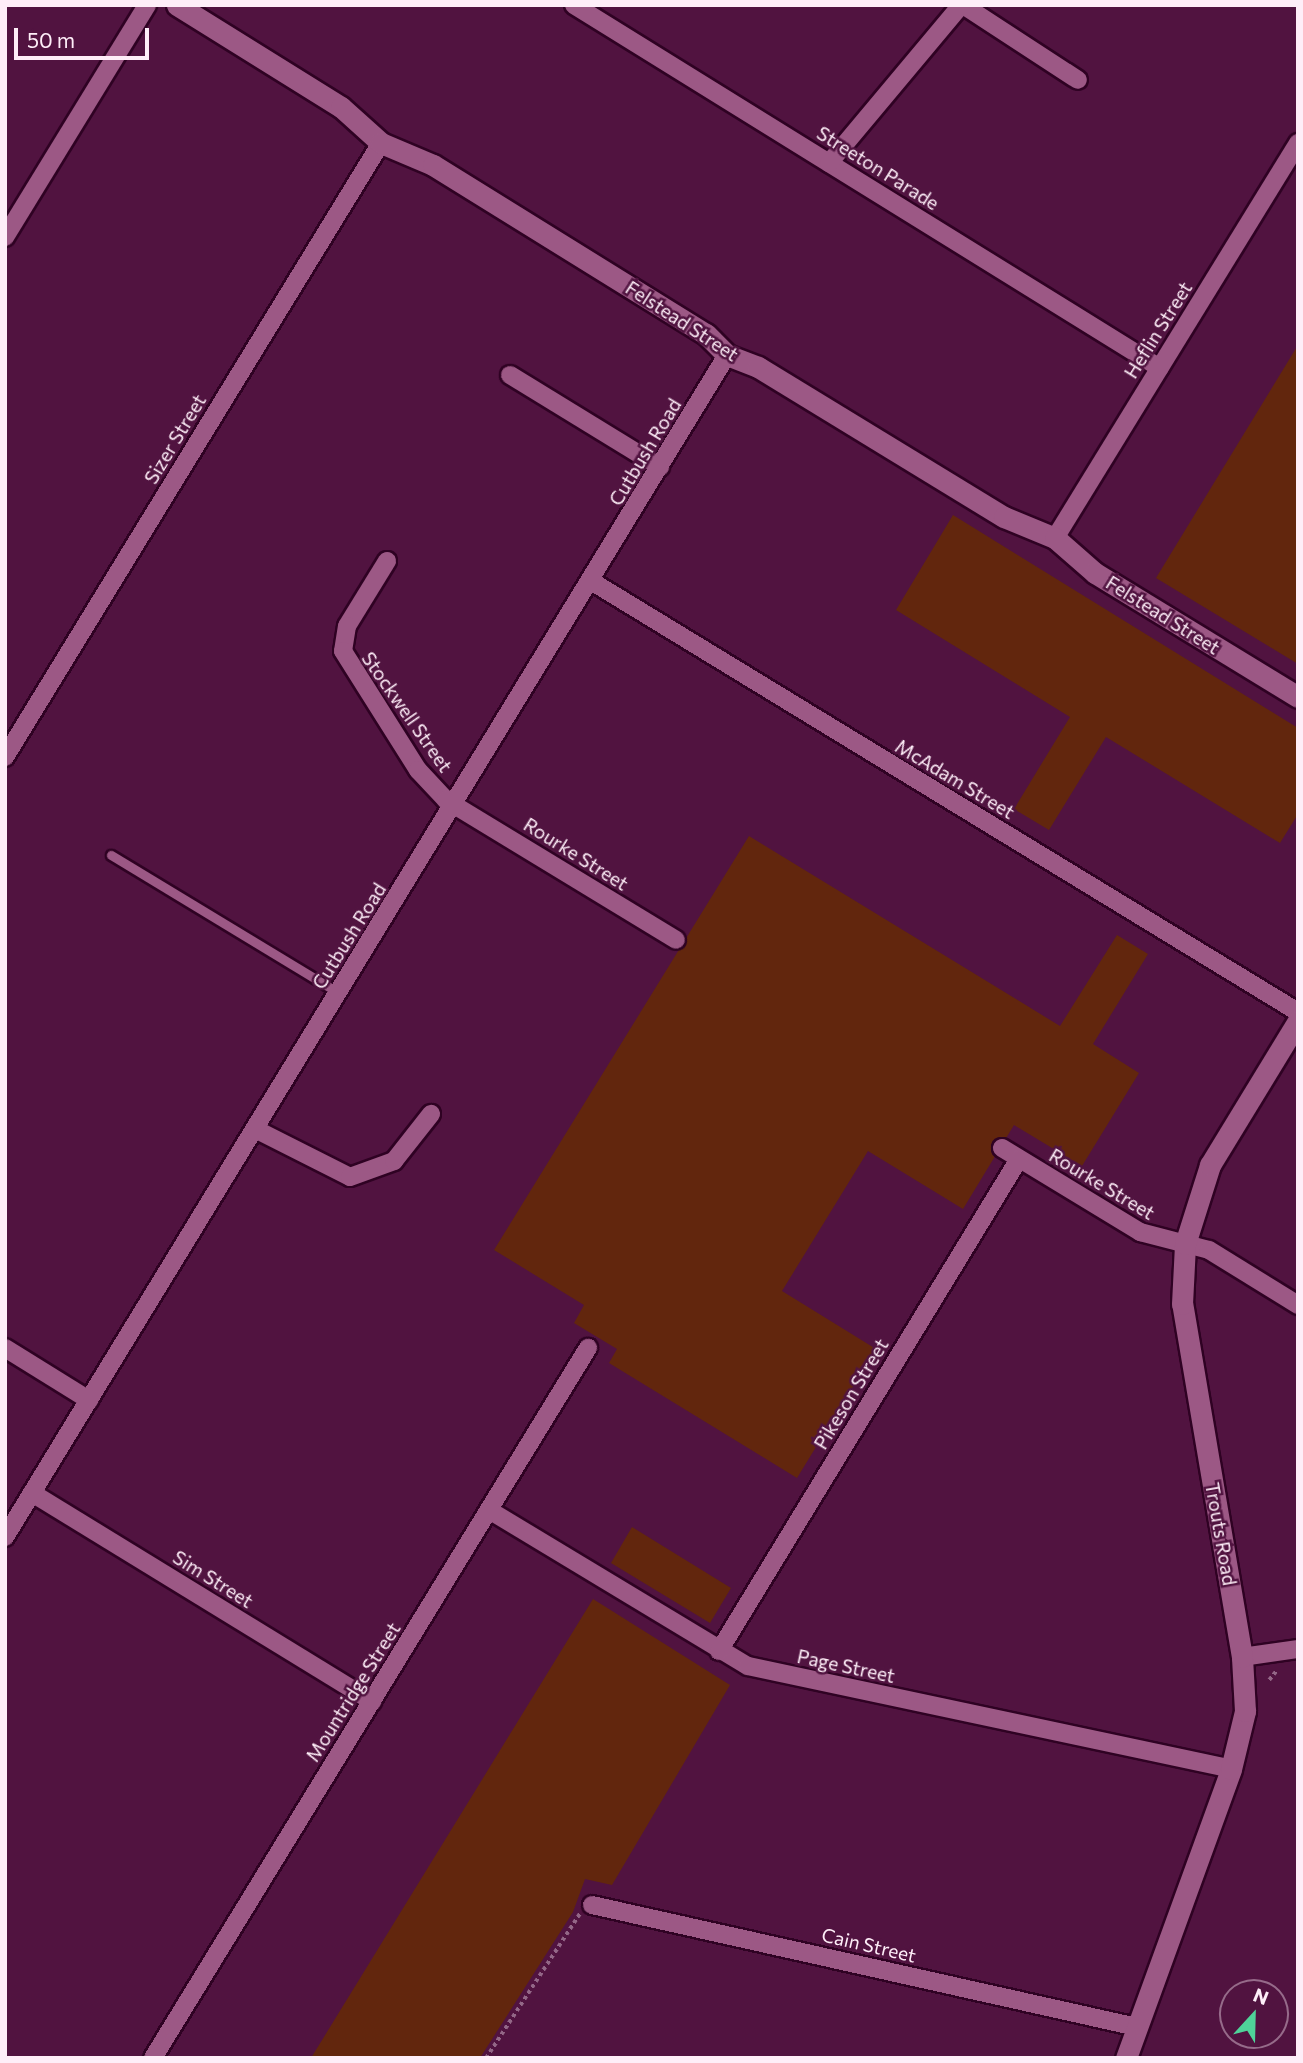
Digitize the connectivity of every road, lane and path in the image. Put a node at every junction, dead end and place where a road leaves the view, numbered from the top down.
1 (147, 5) edge
2 (177, 5) edge
3 (574, 5) edge
4 (962, 5) edge
5 (1078, 80) dead end
6 (381, 143) junction
7 (1298, 143) edge
8 (829, 163) junction
9 (5, 237) edge
10 (727, 355) junction
11 (1160, 368) junction
12 (510, 375) dead end
13 (660, 467) junction
14 (1055, 538) junction
15 (387, 561) dead end
16 (592, 581) junction
17 (1298, 697) edge
18 (5, 757) edge
19 (455, 805) junction
20 (111, 855) dead end
21 (676, 940) dead end
22 (339, 993) junction
23 (1298, 1012) edge
24 (1298, 1021) edge
25 (430, 1114) dead end
26 (255, 1129) junction
27 (1002, 1148) dead end
28 (1019, 1159) junction
29 (1185, 1244) junction
30 (1298, 1305) edge
31 (5, 1348) edge
32 (588, 1348) dead end
33 (89, 1400) junction
34 (32, 1493) junction
35 (489, 1510) junction
36 (5, 1536) edge
37 (1298, 1648) edge
38 (719, 1651) junction
39 (1242, 1657) junction
40 (372, 1701) junction
41 (1231, 1769) junction
42 (592, 1905) joint
43 (1137, 2027) junction
44 (153, 2058) edge
45 (485, 2058) edge
46 (1126, 2058) edge

1 - 9 street
2 - 6 street, Felstead Street
3 - 8 street, Streeton Parade
4 - 5 street
4 - 8 street
6 - 10 street, Felstead Street
6 - 18 street, Sizer Street
7 - 11 street, Heflin Street
8 - 11 street, Streeton Parade
10 - 13 street, Cutbush Road
10 - 14 street, Felstead Street
11 - 14 street, Heflin Street
12 - 13 street
13 - 16 street, Cutbush Road
14 - 17 street, Felstead Street
15 - 19 street, Stockwell Street
16 - 19 street, Cutbush Road
16 - 23 street, McAdam Street
19 - 21 street, Rourke Street
19 - 22 street, Cutbush Road
20 - 22 lane
22 - 26 street, Cutbush Road
24 - 29 street, Trouts Road
25 - 26 street
26 - 33 street, Cutbush Road
27 - 28 street, Rourke Street
28 - 29 street, Rourke Street
28 - 38 street, Pikeson Street
29 - 30 street, Rourke Street
29 - 39 street, Trouts Road
31 - 33 street
32 - 35 street, Mountridge Street
33 - 34 street, Cutbush Road
34 - 36 street, Cutbush Road
34 - 40 street, Sim Street
35 - 38 street, Page Street
35 - 40 street, Mountridge Street
37 - 39 street
38 - 41 street, Page Street
39 - 41 street, Trouts Road
40 - 44 street, Mountridge Street
41 - 43 street, Trouts Road
42 - 43 street, Cain Street
42 - 45 path
43 - 46 street, Trouts Road

